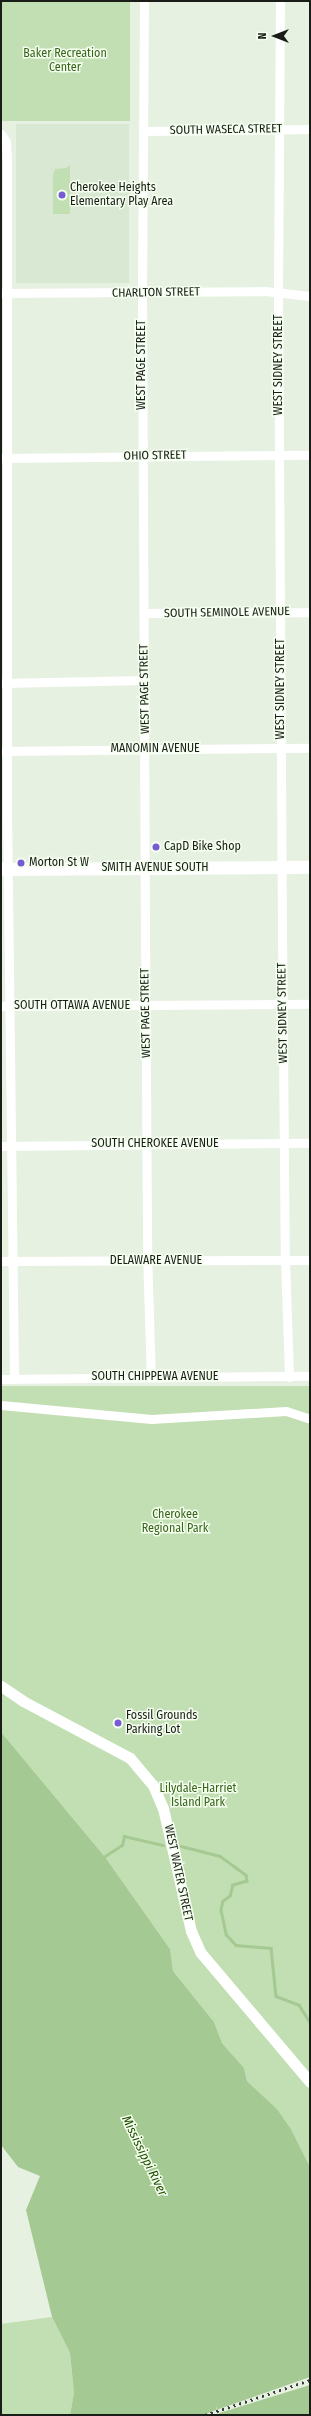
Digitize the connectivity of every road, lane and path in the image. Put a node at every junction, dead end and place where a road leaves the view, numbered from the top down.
1 (144, 1) edge
2 (280, 1) edge
3 (280, 129) junction
4 (310, 129) edge
5 (143, 131) junction
6 (1, 134) edge
7 (4, 293) edge
8 (142, 294) junction
9 (278, 294) junction
10 (310, 296) edge
11 (280, 455) junction
12 (310, 455) edge
13 (143, 456) junction
14 (4, 458) edge
15 (280, 612) junction
16 (310, 612) edge
17 (144, 613) junction
18 (145, 680) junction
19 (4, 682) edge
20 (281, 748) junction
21 (310, 748) edge
22 (146, 749) junction
23 (5, 751) edge
24 (281, 867) junction
25 (310, 867) edge
26 (145, 868) junction
27 (4, 869) edge
28 (283, 1004) junction
29 (310, 1004) edge
30 (146, 1005) junction
31 (5, 1006) edge
32 (147, 1143) junction
33 (310, 1143) edge
34 (284, 1144) junction
35 (5, 1146) edge
36 (285, 1260) junction
37 (310, 1260) edge
38 (1, 1261) edge
39 (11, 1261) junction
40 (148, 1261) junction
41 (310, 1376) edge
42 (151, 1377) junction
43 (289, 1377) junction
44 (14, 1378) junction
45 (1, 1379) edge
46 (1, 1405) edge
47 (310, 1419) edge
48 (1, 1686) edge
49 (310, 2082) edge

1 - 5 street, WEST PAGE STREET
2 - 3 street, WEST SIDNEY STREET
3 - 4 street, SOUTH WASECA STREET
3 - 5 street, SOUTH WASECA STREET
3 - 9 street, WEST SIDNEY STREET
5 - 8 street, WEST PAGE STREET
6 - 7 street
7 - 8 street, CHARLTON STREET
7 - 14 street
8 - 9 street, CHARLTON STREET
8 - 13 street, WEST PAGE STREET
9 - 10 street, CHARLTON STREET
9 - 11 street, WEST SIDNEY STREET
11 - 12 street, OHIO STREET
11 - 13 street, OHIO STREET
11 - 15 street, WEST SIDNEY STREET
13 - 14 street, OHIO STREET
13 - 17 street, WEST PAGE STREET
14 - 19 street
15 - 16 street, SOUTH SEMINOLE AVENUE
15 - 17 street, SOUTH SEMINOLE AVENUE
15 - 20 street, WEST SIDNEY STREET
17 - 18 street, WEST PAGE STREET
18 - 19 street
18 - 22 street, WEST PAGE STREET
19 - 23 street
20 - 21 street, MANOMIN AVENUE
20 - 22 street, MANOMIN AVENUE
20 - 24 street, WEST SIDNEY STREET
22 - 23 street, MANOMIN AVENUE
22 - 26 street, WEST PAGE STREET
23 - 27 street
24 - 25 main road, SMITH AVENUE SOUTH
24 - 26 main road, SMITH AVENUE SOUTH
24 - 28 street, WEST SIDNEY STREET
26 - 27 main road, SMITH AVENUE SOUTH
26 - 30 street, WEST PAGE STREET
27 - 31 street
28 - 29 street, SOUTH OTTAWA AVENUE
28 - 30 street, SOUTH OTTAWA AVENUE
28 - 34 street, WEST SIDNEY STREET
30 - 31 street, SOUTH OTTAWA AVENUE
30 - 32 street, WEST PAGE STREET
31 - 35 street
32 - 34 street, SOUTH CHEROKEE AVENUE
32 - 35 street, SOUTH CHEROKEE AVENUE
32 - 40 street, WEST PAGE STREET
33 - 34 street, SOUTH CHEROKEE AVENUE
34 - 36 street, WEST SIDNEY STREET
35 - 39 street
36 - 37 street, DELAWARE AVENUE
36 - 40 street, DELAWARE AVENUE
36 - 43 street, WEST SIDNEY STREET
38 - 39 street, DELAWARE AVENUE
39 - 40 street, DELAWARE AVENUE
39 - 44 street
40 - 42 street, WEST PAGE STREET
41 - 43 street, SOUTH CHIPPEWA AVENUE
42 - 43 street, SOUTH CHIPPEWA AVENUE
42 - 44 street, SOUTH CHIPPEWA AVENUE
44 - 45 street, SOUTH CHIPPEWA AVENUE
46 - 47 street
48 - 49 street, WEST WATER STREET

